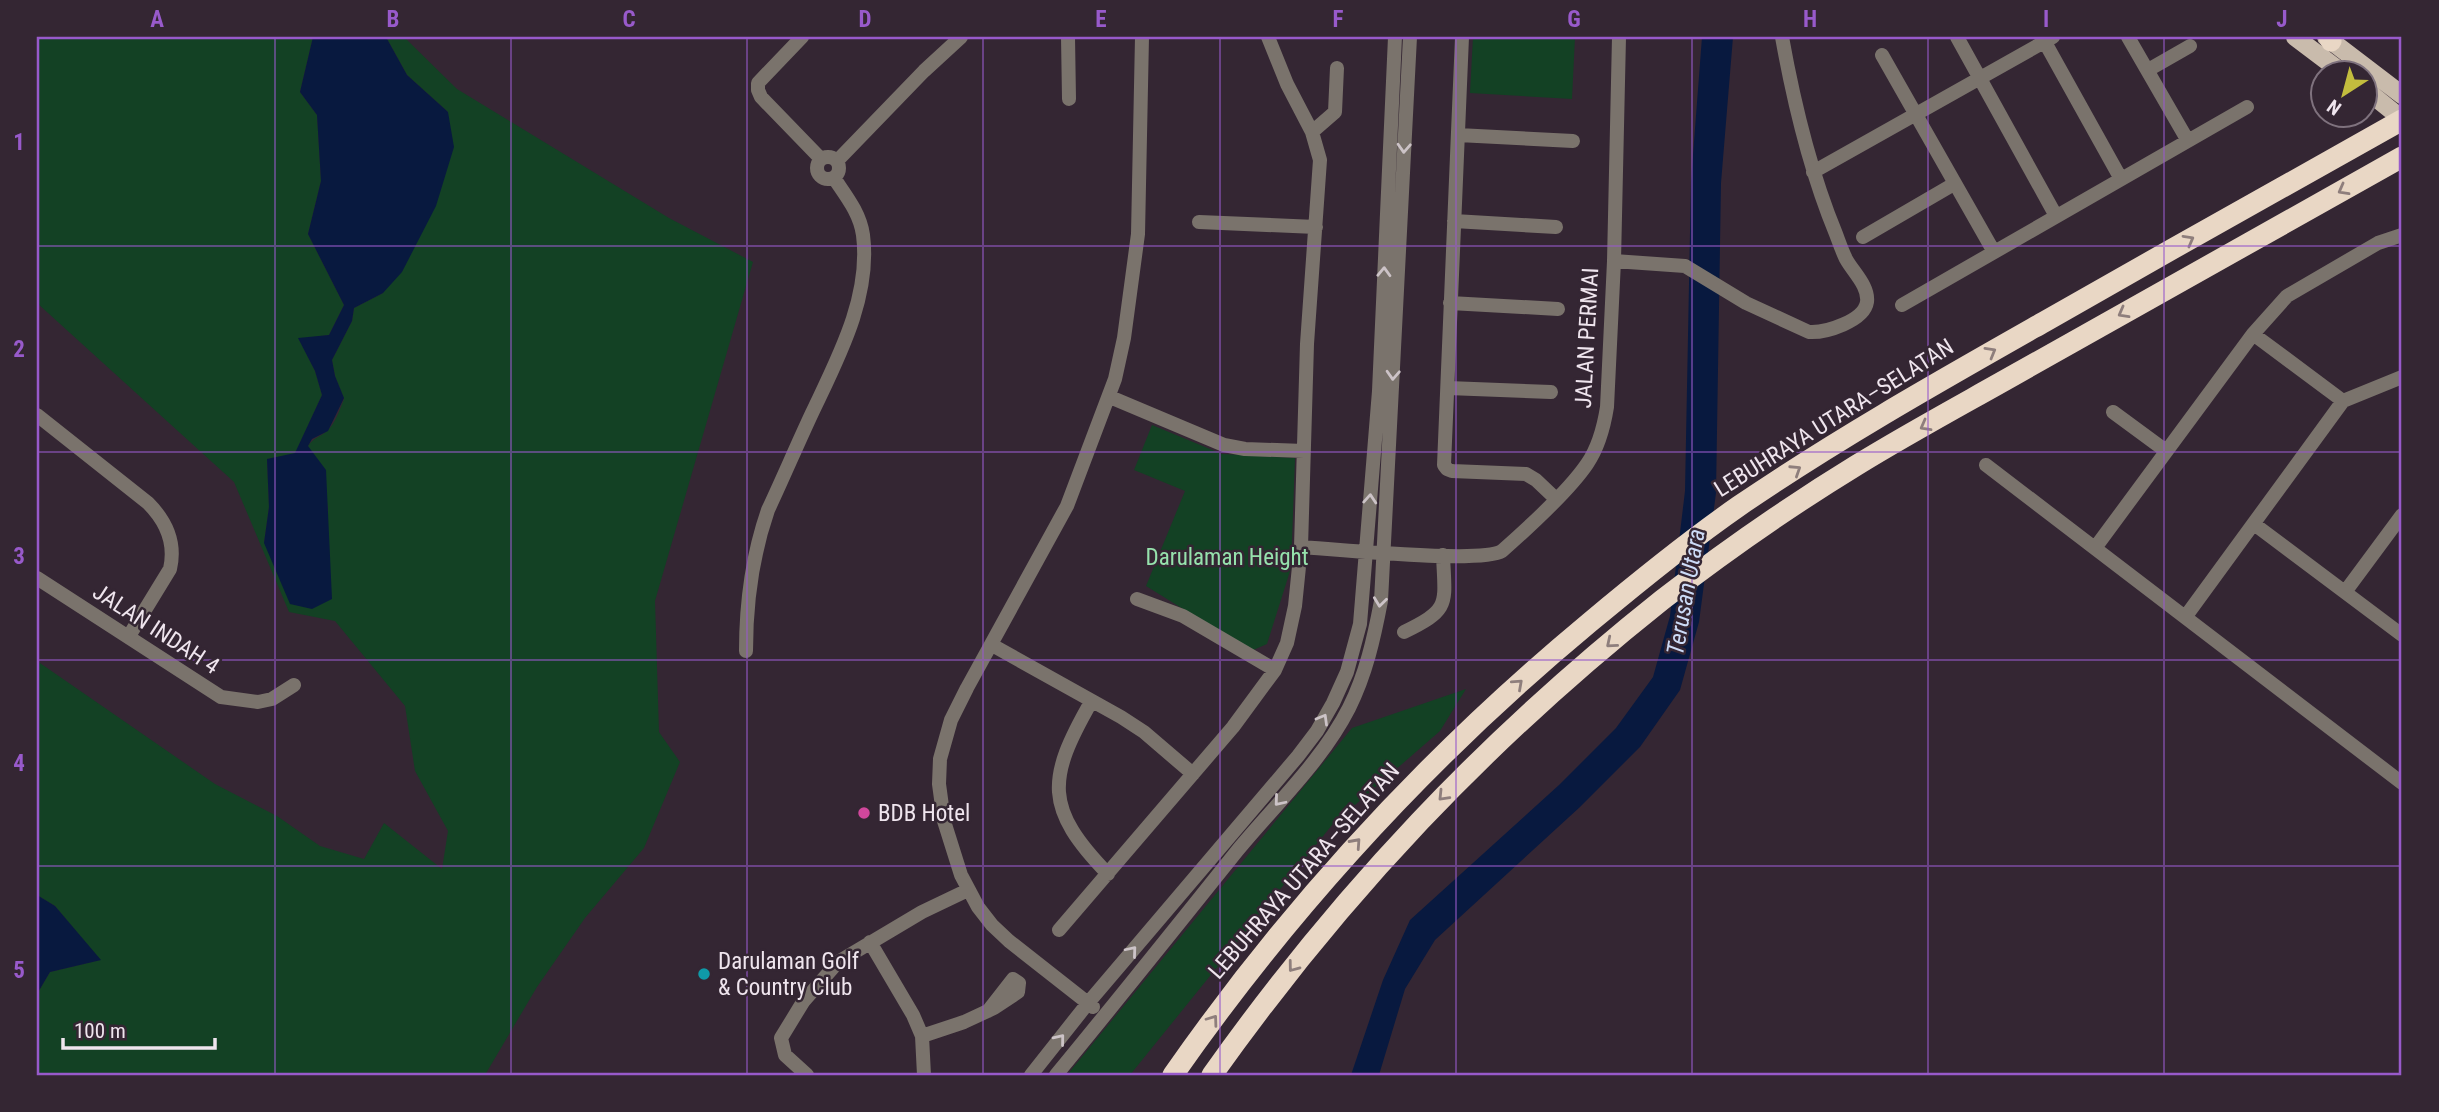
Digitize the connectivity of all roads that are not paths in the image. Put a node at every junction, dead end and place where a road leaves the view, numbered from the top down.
1 (802, 37) edge
2 (961, 37) edge
3 (1068, 37) edge
4 (1142, 37) edge
5 (1268, 37) edge
6 (1395, 37) edge
7 (1410, 37) edge
8 (1462, 37) edge
9 (1619, 37) edge
10 (1782, 37) edge
11 (1957, 37) edge
12 (2128, 37) edge
13 (2295, 37) edge
14 (2047, 38) edge
15 (2329, 38) edge
16 (2190, 46) dead end
17 (1882, 55) dead end
18 (2325, 60) edge
19 (1337, 68) dead end
20 (2148, 70) junction
21 (1981, 78) junction
22 (2402, 95) edge
23 (1069, 99) dead end
24 (2380, 102) edge
25 (2247, 107) dead end
26 (1914, 115) junction
27 (2402, 120) edge
28 (1312, 132) junction
29 (1458, 135) junction
30 (1573, 141) dead end
31 (2188, 141) junction
32 (2402, 157) edge
33 (821, 159) junction
34 (837, 161) junction
35 (1813, 172) junction
36 (834, 178) junction
37 (2121, 179) junction
38 (1954, 184) junction
39 (2056, 216) junction
40 (1454, 221) junction
41 (1199, 222) dead end
42 (1315, 227) junction
43 (1556, 227) dead end
44 (2402, 235) edge
45 (1863, 237) dead end
46 (1994, 252) junction
47 (1614, 261) junction
48 (1450, 303) junction
49 (1902, 305) dead end
50 (1558, 309) dead end
51 (2253, 334) junction
52 (2402, 377) edge
53 (1448, 387) junction
54 (1551, 392) dead end
55 (1110, 397) junction
56 (2343, 401) junction
57 (2113, 412) dead end
58 (37, 415) edge
59 (2166, 451) junction
60 (1304, 452) junction
61 (1986, 465) dead end
62 (1556, 499) junction
63 (2402, 515) edge
64 (2254, 524) junction
65 (1301, 547) junction
66 (2095, 548) junction
67 (1366, 551) junction
68 (1384, 553) junction
69 (1443, 555) junction
70 (37, 578) edge
71 (2345, 592) junction
72 (1138, 599) dead end
73 (2186, 617) junction
74 (1404, 632) dead end
75 (2402, 635) edge
76 (130, 636) junction
77 (992, 645) junction
78 (746, 651) dead end
79 (1275, 670) junction
80 (294, 685) dead end
81 (1091, 702) junction
82 (1193, 774) junction
83 (2402, 783) edge
84 (1108, 874) junction
85 (968, 890) junction
86 (1059, 930) dead end
87 (870, 943) junction
88 (1088, 1003) junction
89 (988, 1011) dead end
90 (1104, 1016) junction
91 (922, 1036) junction
92 (807, 1075) edge
93 (924, 1075) edge
94 (1031, 1075) edge
95 (1056, 1075) edge
96 (1172, 1075) edge
97 (1212, 1075) edge

1 - 33 street
2 - 34 street
3 - 23 street
4 - 55 street
5 - 28 street
67 -> 6 street
7 -> 68 street
8 - 29 street
9 - 47 street, JALAN PERMAI
10 - 35 street
11 - 21 street
12 - 20 street
13 - 18 main road
14 - 21 street
14 - 37 street
15 - 22 main road
16 - 20 street
17 - 26 street
19 - 28 street
20 - 31 street
21 - 26 street
21 - 39 street
24 - 27 main road
25 - 31 street
26 - 35 street
26 - 38 street
96 -> 27 highway, LEBUHRAYA UTARA–SELATAN
28 - 42 street
29 - 30 street
29 - 40 street
31 - 37 street
32 -> 97 highway
33 - 34 street
33 - 36 street
34 - 36 street
35 - 47 street
36 - 78 street
37 - 39 street
38 - 45 street
38 - 46 street
39 - 46 street
40 - 43 street
40 - 48 street
41 - 42 street
42 - 60 street
44 - 51 street
46 - 49 street
47 - 62 street, JALAN PERMAI
48 - 50 street
48 - 53 street
51 - 56 street
51 - 59 street
52 - 56 street
53 - 54 street
53 - 62 street
55 - 60 street
55 - 77 street
56 - 64 street
57 - 59 street
58 - 76 street
59 - 66 street
60 - 65 street
61 - 66 street
62 - 69 street, JALAN PERMAI
63 - 71 street
64 - 71 street
64 - 73 street
65 - 67 street, JALAN PERMAI
65 - 79 street
66 - 73 street
67 - 68 street, JALAN PERMAI
88 -> 67 street
68 - 69 street, JALAN PERMAI
68 -> 90 street
69 - 74 street
70 - 76 street, JALAN INDAH 4
71 - 75 street
72 - 79 street
73 - 83 street
76 - 80 street, JALAN INDAH 4
77 - 81 street
77 - 85 street
79 - 82 street
81 - 82 street
81 - 84 street
82 - 84 street
84 - 86 street
85 - 87 street
85 - 88 street
87 - 91 street
87 - 92 street
88 - 90 street
94 -> 88 street
89 - 91 street
90 - 95 street
91 - 93 street

